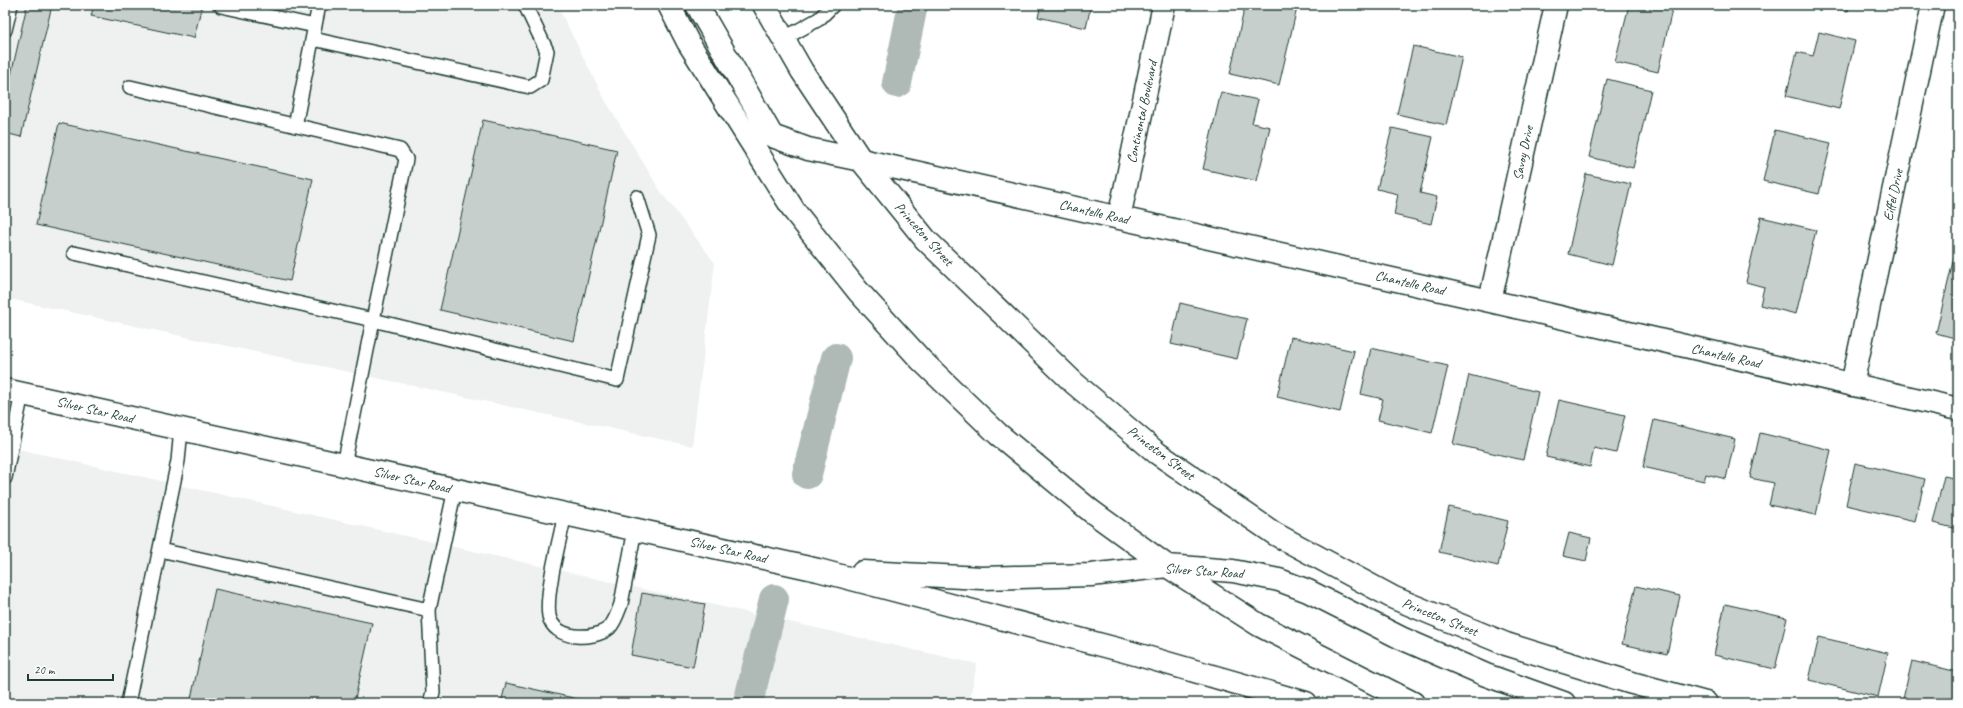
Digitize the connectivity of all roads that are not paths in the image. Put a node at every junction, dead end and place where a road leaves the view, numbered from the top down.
1 (10, 5) edge
2 (320, 5) edge
3 (525, 5) edge
4 (669, 5) edge
5 (697, 5) edge
6 (764, 5) edge
7 (833, 5) edge
8 (1164, 5) edge
9 (1556, 5) edge
10 (1933, 5) edge
11 (221, 6) edge
12 (315, 26) junction
13 (5, 30) edge
14 (313, 39) junction
15 (783, 39) junction
16 (130, 87) dead end
17 (295, 126) junction
18 (862, 160) junction
19 (637, 197) dead end
20 (1119, 218) junction
21 (74, 253) dead end
22 (1490, 301) junction
23 (373, 320) junction
24 (1852, 385) junction
25 (13, 392) edge
26 (1958, 409) edge
27 (181, 429) junction
28 (344, 465) junction
29 (5, 478) edge
30 (455, 489) junction
31 (565, 514) junction
32 (635, 529) junction
33 (160, 550) junction
34 (1167, 566) junction
35 (818, 570) junction
36 (429, 610) junction
37 (128, 703) edge
38 (430, 703) edge
39 (1306, 703) edge
40 (1413, 703) edge
41 (1564, 703) edge
42 (1706, 703) edge

1 - 13 lane
2 - 12 lane
3 - 14 lane
4 - 34 main road
5 - 18 main road, Chantelle Road
6 - 15 main road, Princeton Street
7 - 15 lane
8 - 20 main road, Continental Boulevard
9 - 22 main road, Savoy Drive
10 - 24 main road, Eiffel Drive
11 - 12 lane
12 - 14 lane
14 - 17 lane
15 - 18 main road, Princeton Street
16 - 17 lane
17 - 23 lane
18 - 20 main road, Chantelle Road
18 - 42 main road, Princeton Street
19 - 23 lane
20 - 22 main road, Chantelle Road
21 - 23 lane
22 - 24 main road, Chantelle Road
23 - 28 lane
24 - 26 main road, Chantelle Road
25 - 27 main road, Silver Star Road
25 - 29 lane
27 - 28 main road, Silver Star Road
27 - 33 lane
28 - 30 main road, Silver Star Road
30 - 31 main road, Silver Star Road
30 - 36 lane
31 - 32 main road, Silver Star Road
31 - 32 lane
32 - 35 main road, Silver Star Road
33 - 36 lane
33 - 37 lane
34 - 35 main road, Silver Star Road
34 - 40 main road
34 - 41 main road, Silver Star Road
35 - 39 main road, Silver Star Road
36 - 38 lane

